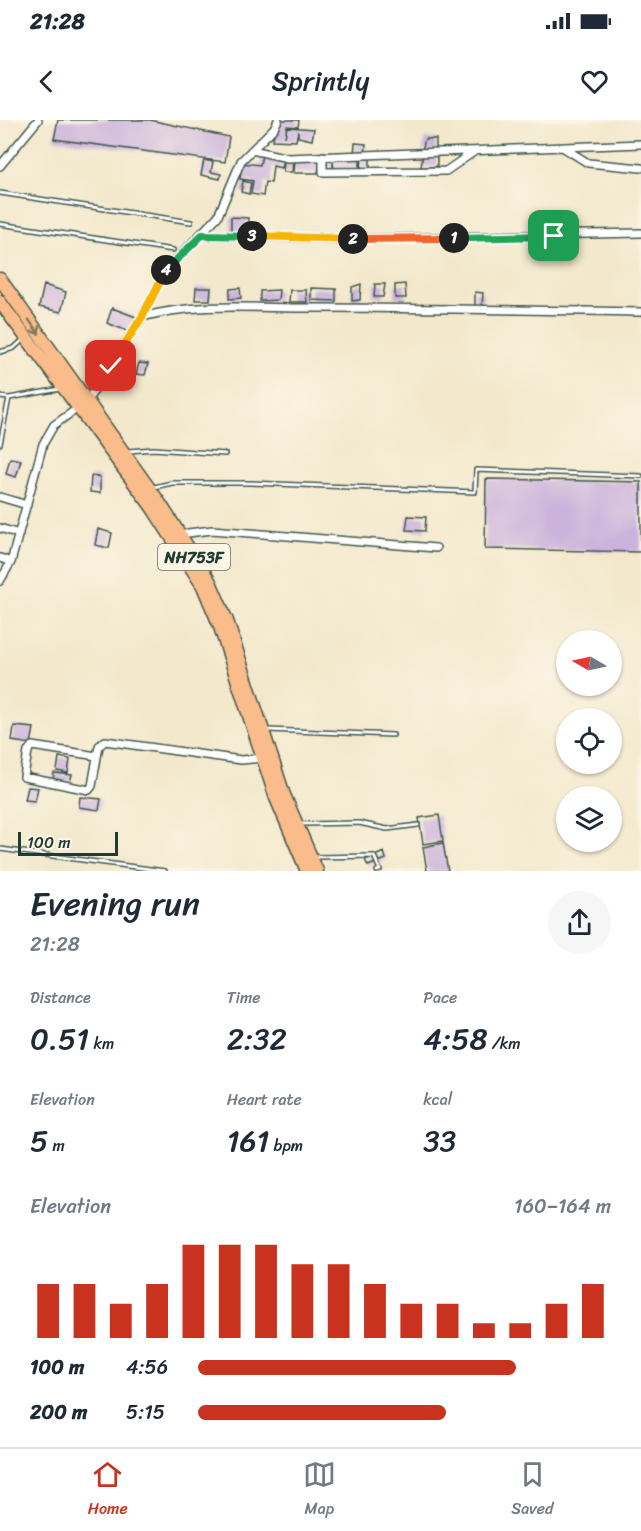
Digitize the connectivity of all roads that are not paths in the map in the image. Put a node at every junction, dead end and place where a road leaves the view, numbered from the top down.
1 (38, 120) edge
2 (278, 120) edge
3 (641, 144) edge
4 (563, 147) junction
5 (252, 150) junction
6 (475, 151) junction
7 (323, 156) junction
8 (0, 166) edge
9 (641, 168) edge
10 (0, 193) edge
11 (191, 222) dead end
12 (0, 224) edge
13 (641, 233) edge
14 (202, 235) junction
15 (173, 250) dead end
16 (0, 279) edge
17 (0, 302) edge
18 (641, 312) edge
19 (142, 317) junction
20 (26, 337) junction
21 (0, 352) edge
22 (64, 389) junction
23 (0, 397) edge
24 (9, 398) junction
25 (82, 404) junction
26 (0, 444) edge
27 (123, 452) junction
28 (225, 454) dead end
29 (641, 476) edge
30 (149, 488) junction
31 (0, 497) edge
32 (27, 505) junction
33 (0, 528) edge
34 (19, 534) junction
35 (180, 534) junction
36 (436, 548) dead end
37 (0, 558) edge
38 (12, 562) junction
39 (0, 581) edge
40 (263, 730) junction
41 (393, 735) dead end
42 (97, 756) junction
43 (263, 758) junction
44 (297, 824) junction
45 (418, 825) dead end
46 (0, 849) edge
47 (310, 857) junction
48 (165, 871) edge
49 (307, 871) edge
50 (317, 871) edge
51 (377, 871) edge

1 - 8 street
2 - 5 street
3 - 4 street
4 - 6 street
4 - 9 street
5 - 7 street
5 - 14 street
6 - 7 street
6 - 7 street
10 - 11 lane
12 - 15 lane
13 - 14 street
14 - 19 street
16 -> 25 highway, NH753F
17 - 20 highway, NH753F
18 - 19 street
19 - 25 street
20 - 21 lane
20 - 22 highway, NH753F
22 - 24 lane
22 - 25 highway, NH753F
23 - 24 lane
24 - 26 lane
25 - 27 highway, NH753F
25 - 32 street
25 - 43 highway, NH753F
27 - 28 lane
27 - 30 highway, NH753F
29 - 30 lane
30 - 35 highway, NH753F
31 - 32 street
32 - 34 street
33 - 34 street
34 - 38 street
35 - 36 street
35 - 40 highway, NH753F
37 - 38 street
38 - 39 street
40 - 41 lane
40 - 44 highway, NH753F
42 - 42 street
42 - 43 street
43 - 49 highway, NH753F
44 - 45 lane
44 - 47 highway, NH753F
46 - 48 lane
47 - 50 highway, NH753F
47 - 51 lane

